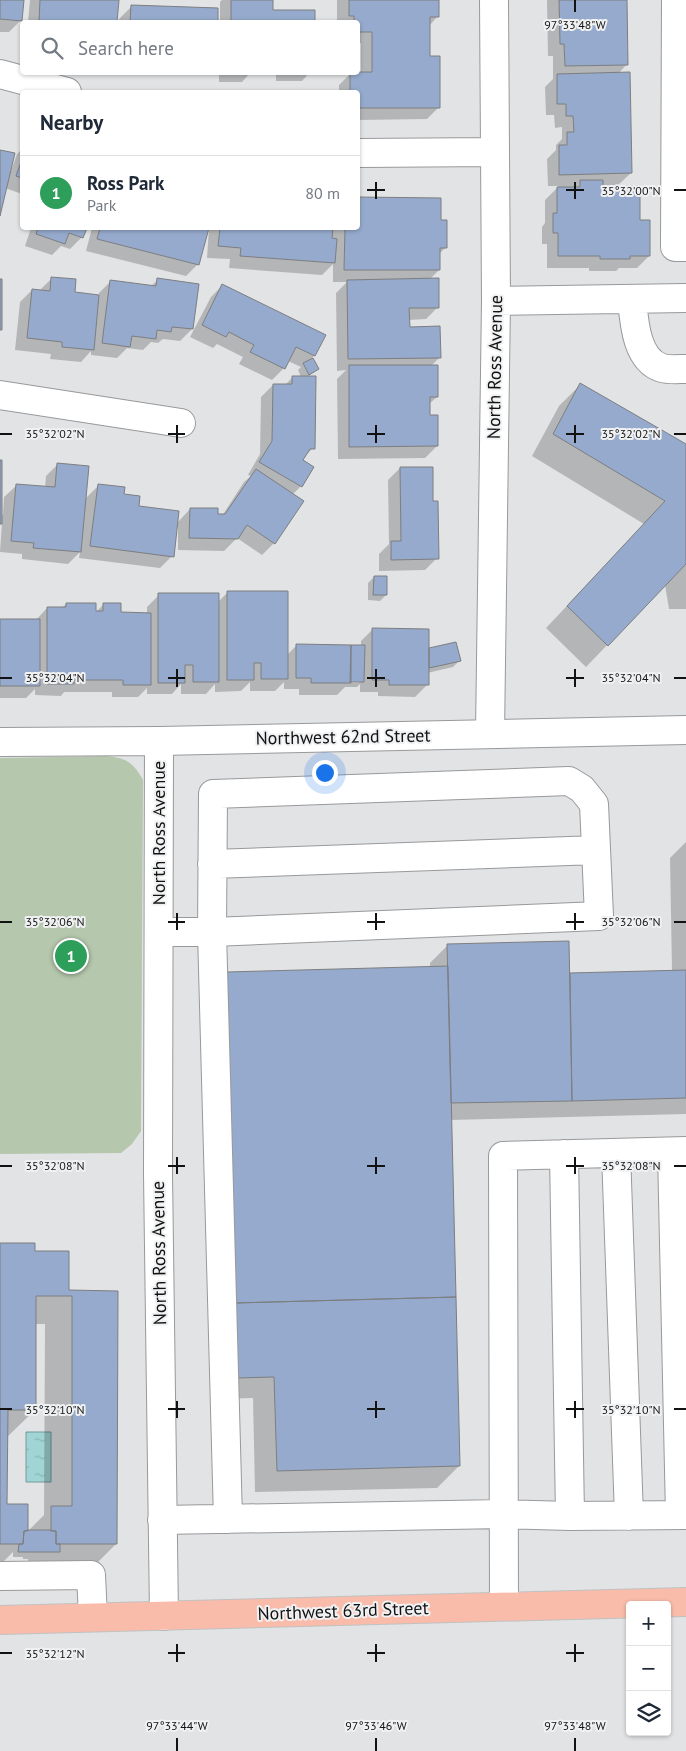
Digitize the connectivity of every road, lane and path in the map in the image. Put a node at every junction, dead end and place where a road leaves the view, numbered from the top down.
1 (494, 0) edge
2 (676, 0) edge
3 (0, 74) edge
4 (60, 90) edge
5 (495, 152) junction
6 (360, 153) edge
7 (686, 247) edge
8 (632, 298) junction
9 (686, 298) edge
10 (496, 301) junction
11 (686, 369) edge
12 (0, 395) edge
13 (182, 423) dead end
14 (686, 730) edge
15 (490, 734) junction
16 (159, 741) junction
17 (0, 742) edge
18 (596, 850) junction
19 (212, 864) junction
20 (159, 932) junction
21 (212, 932) junction
22 (679, 1152) edge
23 (616, 1153) junction
24 (564, 1154) junction
25 (503, 1514) junction
26 (683, 1515) edge
27 (570, 1516) junction
28 (629, 1516) junction
29 (162, 1520) junction
30 (228, 1520) junction
31 (0, 1576) edge
32 (686, 1602) edge
33 (504, 1606) junction
34 (164, 1616) junction
35 (93, 1617) junction
36 (0, 1620) edge

1 - 5 street, North Ross Avenue
2 - 7 street
3 - 4 street
5 - 6 street
5 - 10 street, North Ross Avenue
8 - 9 street
8 - 10 street
8 - 11 street
10 - 15 street, North Ross Avenue
12 - 13 street
14 - 15 street, Northwest 62nd Street
15 - 16 street, Northwest 62nd Street
16 - 17 street, Northwest 62nd Street
16 - 20 street, North Ross Avenue
18 - 19 street
18 - 19 street
18 - 21 street
19 - 21 street
20 - 21 street
20 - 29 street, North Ross Avenue
21 - 30 street
22 - 23 street
22 - 26 street
23 - 24 street
23 - 28 street
24 - 25 street
24 - 27 street
25 - 27 street
25 - 30 street
25 - 33 street
26 - 28 street
27 - 28 street
29 - 30 street
29 - 34 street, North Ross Avenue
31 - 35 street
32 - 33 main road, Northwest 63rd Street
33 - 34 main road, Northwest 63rd Street
34 - 35 main road, Northwest 63rd Street
35 - 36 main road, Northwest 63rd Street

